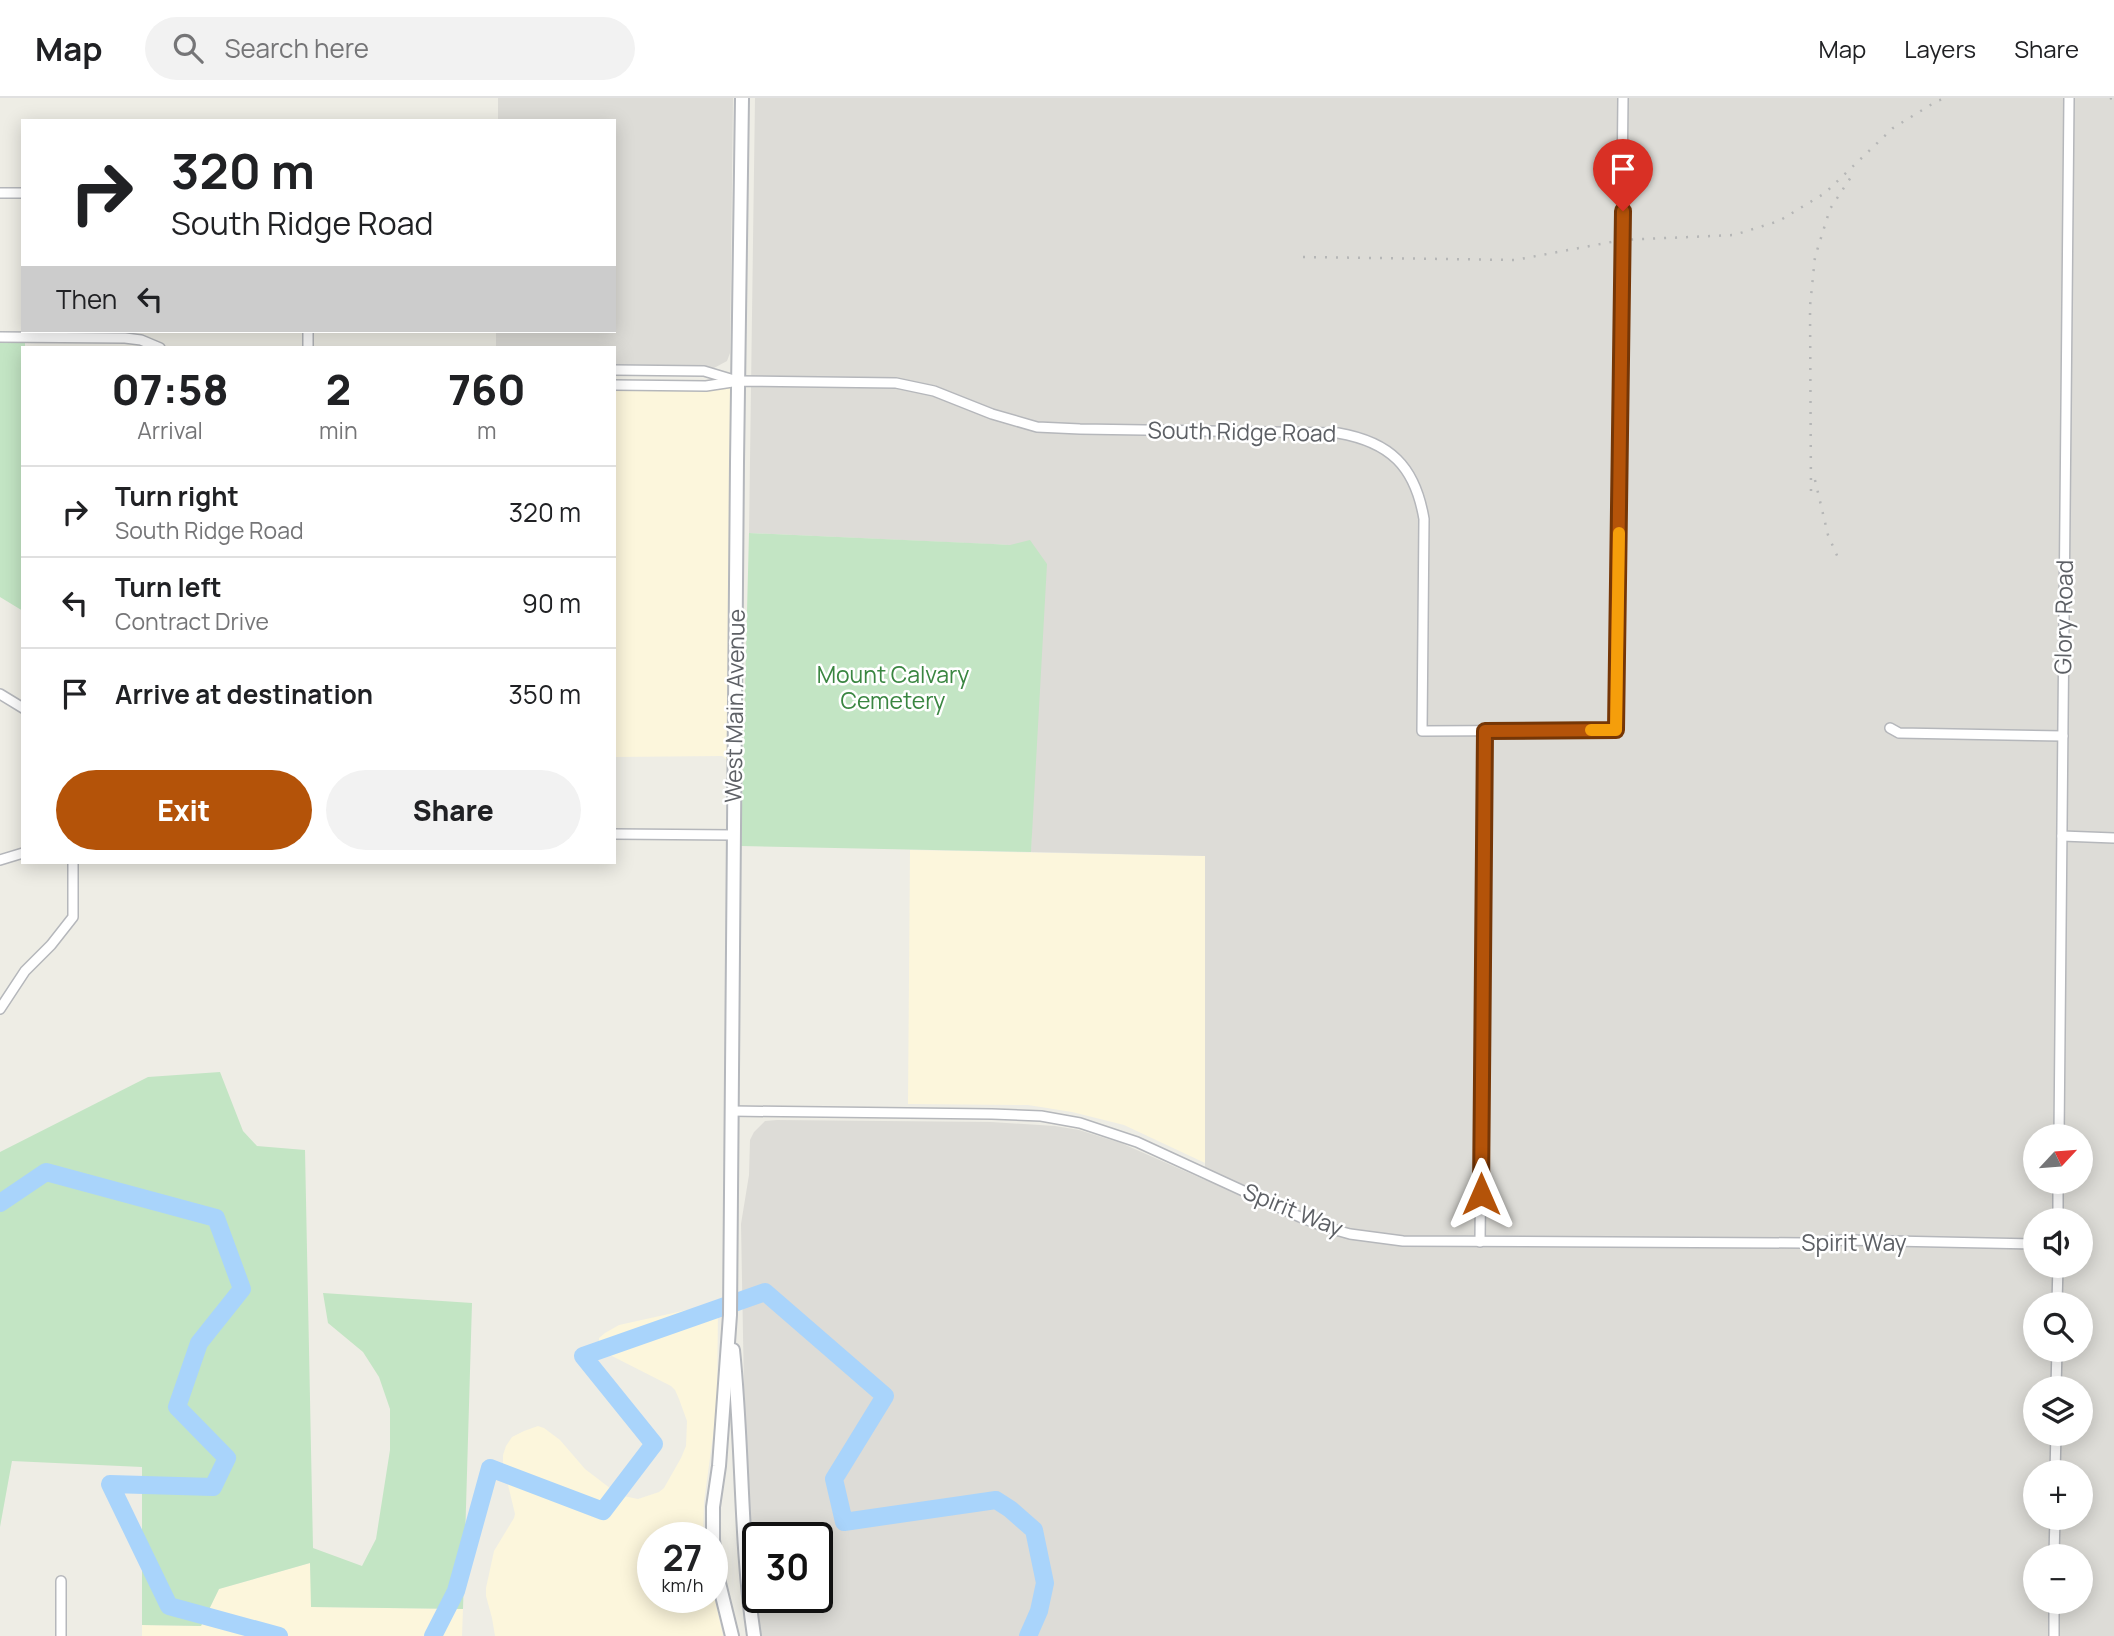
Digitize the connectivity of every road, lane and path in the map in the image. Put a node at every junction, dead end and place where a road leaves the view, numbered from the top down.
1 (742, 98) edge
2 (1623, 98) edge
3 (2069, 98) edge
4 (0, 192) edge
5 (21, 193) edge
6 (0, 337) edge
7 (155, 346) edge
8 (616, 370) edge
9 (739, 381) junction
10 (616, 384) edge
11 (0, 694) edge
12 (21, 707) edge
13 (1890, 728) dead end
14 (1485, 731) junction
15 (2063, 736) junction
16 (616, 834) edge
17 (734, 835) junction
18 (2062, 836) junction
19 (2114, 838) edge
20 (21, 854) edge
21 (0, 860) edge
22 (73, 864) edge
23 (0, 1009) edge
24 (731, 1111) junction
25 (2059, 1124) edge
26 (1480, 1242) junction
27 (2023, 1244) edge
28 (730, 1315) junction
29 (61, 1581) dead end
30 (2054, 1614) edge
31 (61, 1636) edge
32 (732, 1636) edge
33 (754, 1636) edge
34 (2054, 1636) edge

1 - 9 main road, West Main Avenue
2 - 14 street, South Ridge Road
3 - 15 street, Glory Road
4 - 5 street
6 - 7 street
8 - 9 street, South Ridge Road
9 - 10 street, South Ridge Road
9 - 14 street, South Ridge Road
9 - 17 main road, West Main Avenue
11 - 12 street
13 - 15 street
14 - 26 street
15 - 18 street, Glory Road
16 - 17 street
17 - 24 main road, West Main Avenue
18 - 19 street
18 - 25 street, Glory Road
20 - 21 street
22 - 23 street
24 - 26 street, Spirit Way
24 - 28 main road, West Main Avenue
26 - 27 street, Spirit Way
28 - 32 main road, West Main Avenue
28 - 33 main road, West Main Avenue
29 - 31 street
30 - 34 street

